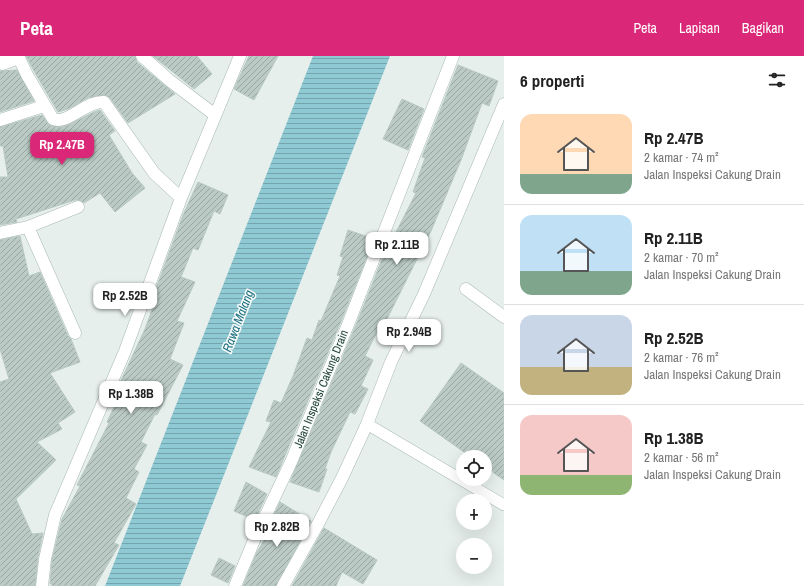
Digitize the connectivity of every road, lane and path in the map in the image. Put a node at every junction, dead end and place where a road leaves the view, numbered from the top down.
1 (0, 56) edge
2 (142, 56) edge
3 (240, 56) edge
4 (453, 56) edge
5 (504, 104) edge
6 (44, 106) junction
7 (215, 115) junction
8 (0, 120) edge
9 (181, 198) junction
10 (78, 207) dead end
11 (28, 227) junction
12 (0, 233) edge
13 (466, 289) dead end
14 (504, 317) edge
15 (75, 333) dead end
16 (367, 424) junction
17 (504, 504) edge
18 (42, 586) edge
19 (236, 586) edge
20 (282, 586) edge

1 - 6 street
2 - 7 street
3 - 7 street
4 - 19 street, Jalan Inspeksi Cakung Drain
5 - 16 street
6 - 8 street
6 - 9 street
7 - 9 street
9 - 18 street
10 - 11 street
11 - 12 street
11 - 15 street
13 - 14 street
16 - 17 lane
16 - 20 street

